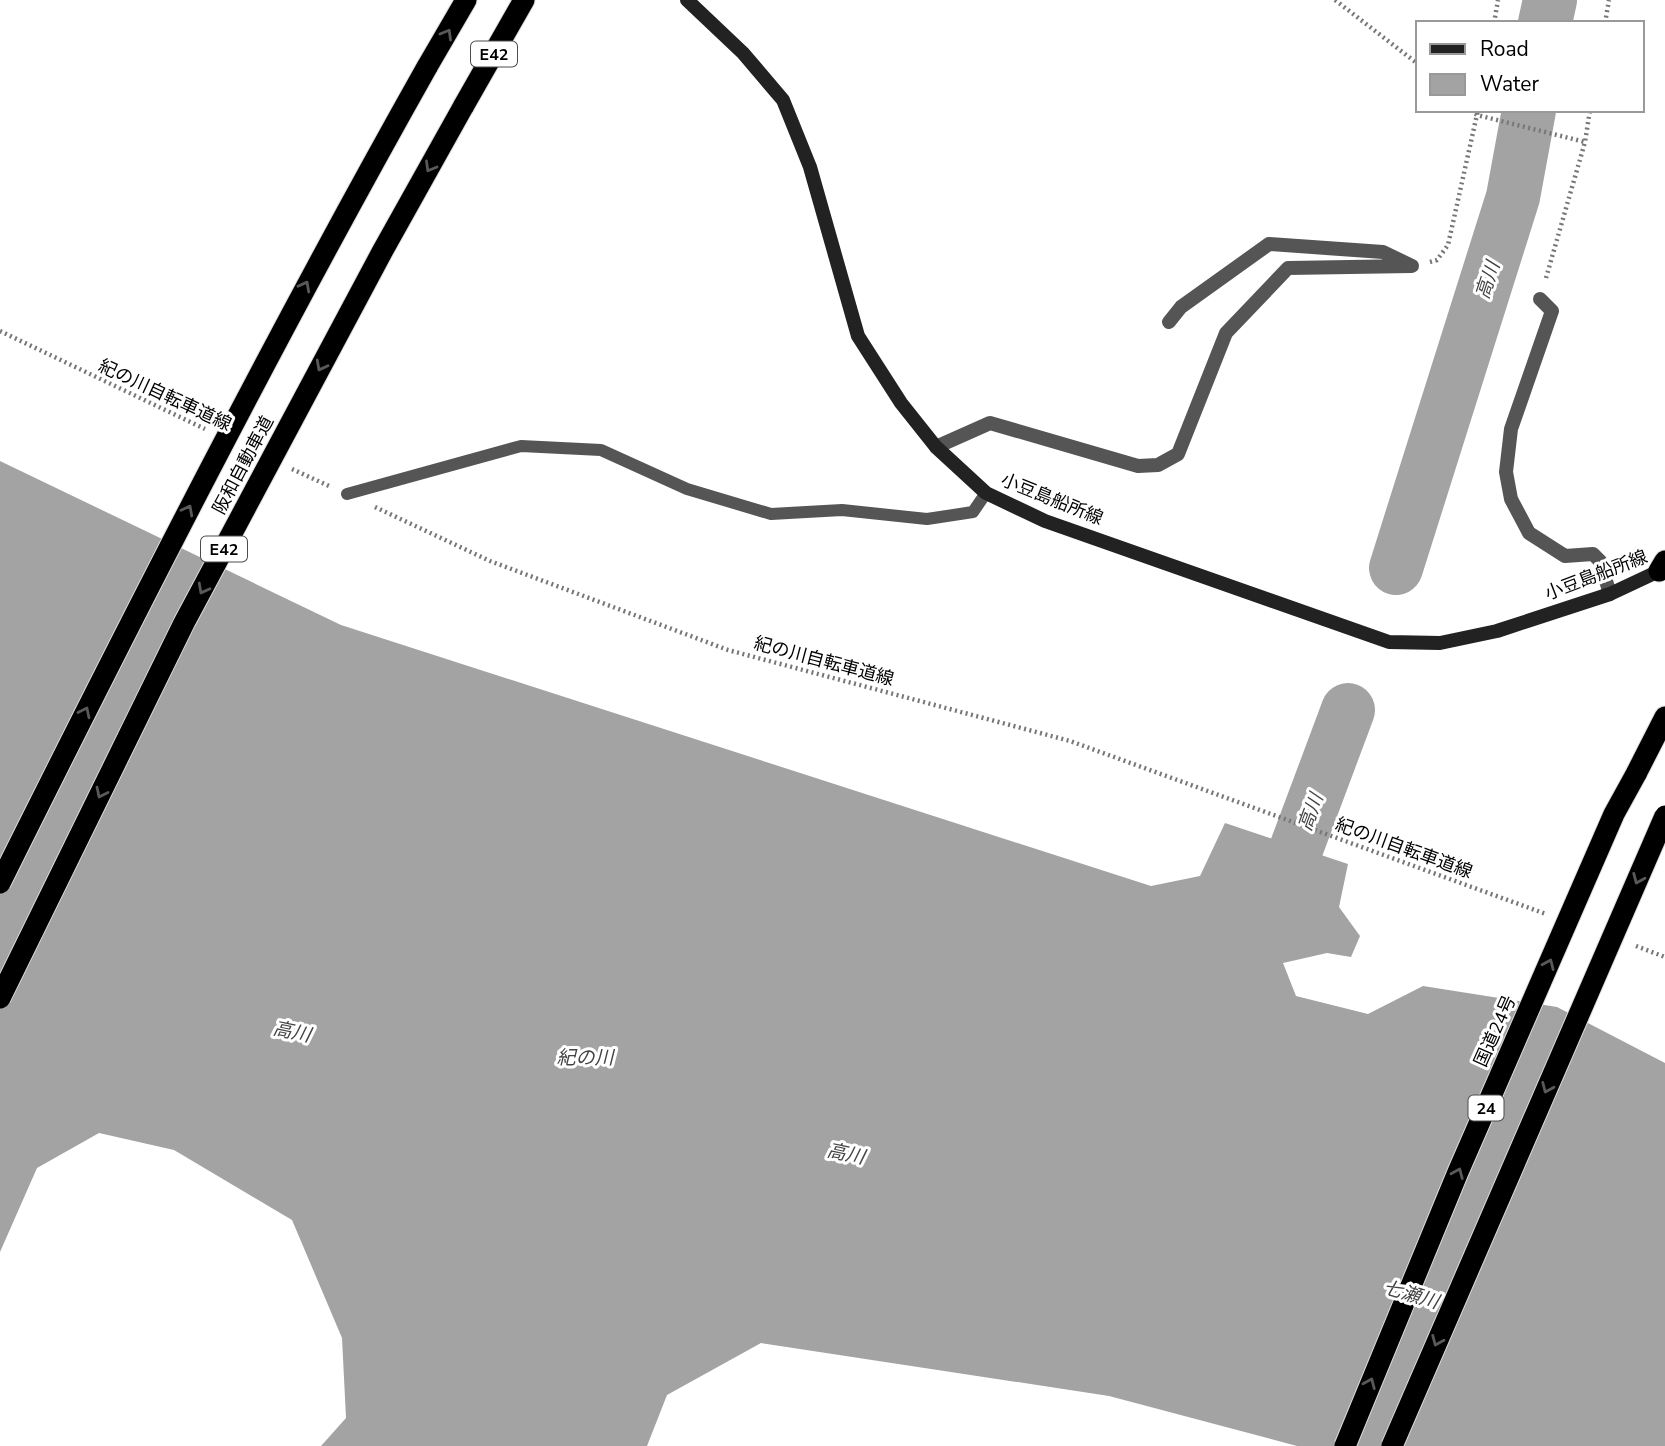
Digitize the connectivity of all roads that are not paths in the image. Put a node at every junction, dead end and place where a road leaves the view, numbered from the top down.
1 (466, 0) edge
2 (524, 0) edge
3 (687, 0) edge
4 (1540, 299) road end
5 (1169, 322) dead end
6 (936, 447) junction
7 (986, 493) junction
8 (346, 494) road end
9 (1663, 568) edge
10 (1610, 594) junction
11 (1665, 717) edge
12 (1665, 816) edge
13 (0, 883) edge
14 (0, 998) edge
15 (1345, 1446) edge
16 (1392, 1446) edge

13 -> 1 highway, 阪和自動車道 / E42, bridge
2 -> 14 highway, 阪和自動車道 / E42, bridge
3 - 6 main road, 小豆島船所線
4 - 10 street
5 - 6 street
6 - 7 main road, 小豆島船所線
7 - 8 lane
7 - 10 main road, 小豆島船所線
9 - 10 main road, 小豆島船所線
15 -> 11 highway, 国道24号 / 24, bridge
12 -> 16 highway, bridge

